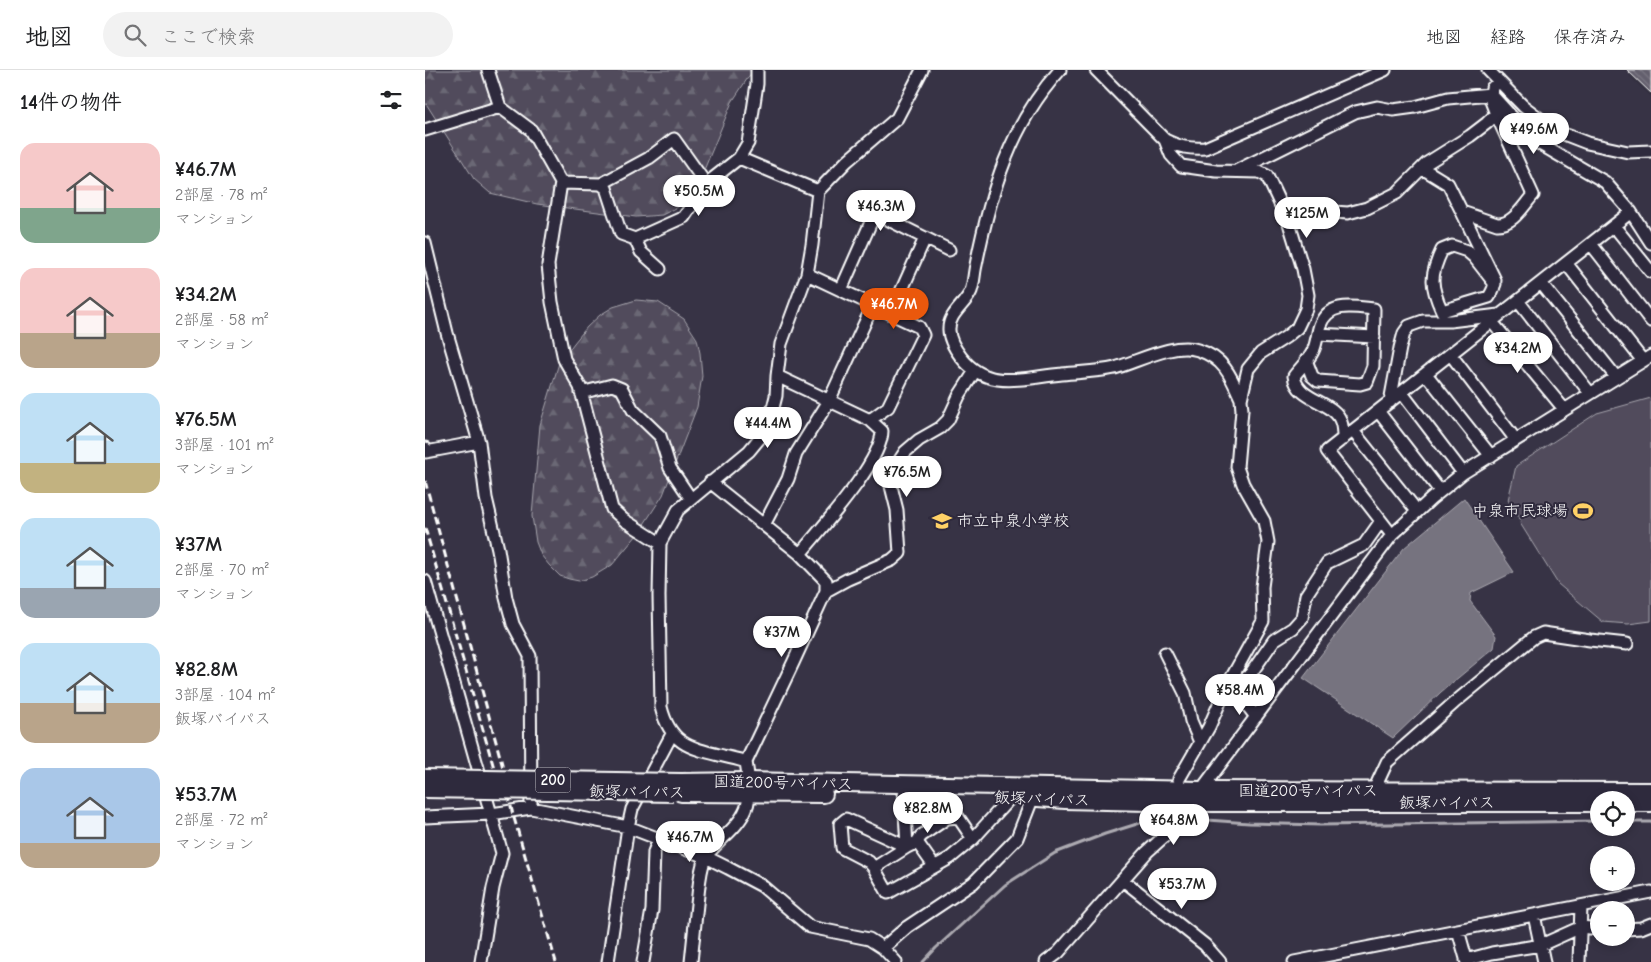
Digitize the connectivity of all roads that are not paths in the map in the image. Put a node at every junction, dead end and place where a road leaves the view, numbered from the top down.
1 (488, 70) edge
2 (757, 70) edge
3 (922, 70) edge
4 (1060, 70) edge
5 (1096, 70) edge
6 (1385, 70) edge
7 (1488, 70) edge
8 (1499, 82) junction
9 (1491, 94) junction
10 (500, 107) junction
11 (1496, 114) junction
12 (425, 130) edge
13 (1165, 140) junction
14 (1651, 151) edge
15 (739, 158) junction
16 (1422, 168) junction
17 (1236, 171) junction
18 (561, 183) junction
19 (601, 184) junction
20 (706, 184) junction
21 (818, 191) junction
22 (1462, 212) junction
23 (1631, 212) junction
24 (1289, 223) junction
25 (1614, 226) junction
26 (925, 238) junction
27 (635, 239) junction
28 (425, 243) edge
29 (1651, 243) edge
30 (1591, 244) junction
31 (949, 250) dead end
32 (1566, 263) junction
33 (660, 269) dead end
34 (1651, 272) edge
35 (807, 274) junction
36 (1541, 283) junction
37 (1495, 284) junction
38 (841, 290) junction
39 (1518, 301) junction
40 (873, 306) junction
41 (891, 314) junction
42 (1441, 316) junction
43 (1496, 319) junction
44 (1651, 321) edge
45 (1318, 334) junction
46 (1374, 337) junction
47 (1451, 354) junction
48 (1647, 358) edge
49 (1306, 360) junction
50 (975, 370) junction
51 (1426, 374) junction
52 (777, 376) junction
53 (1616, 378) junction
54 (581, 393) junction
55 (1402, 393) junction
56 (1590, 393) junction
57 (1241, 399) junction
58 (829, 401) junction
59 (1390, 402) junction
60 (1564, 410) junction
61 (1378, 411) junction
62 (870, 420) junction
63 (1353, 431) junction
64 (1343, 439) junction
65 (1517, 440) junction
66 (479, 442) junction
67 (425, 448) edge
68 (1491, 456) junction
69 (1463, 473) junction
70 (710, 482) junction
71 (1440, 491) junction
72 (691, 499) junction
73 (1417, 512) junction
74 (1381, 521) junction
75 (764, 525) junction
76 (1392, 535) junction
77 (660, 543) junction
78 (800, 554) junction
79 (425, 581) edge
80 (826, 591) junction
81 (1627, 644) dead end
82 (1165, 653) dead end
83 (1229, 682) junction
84 (1255, 717) junction
85 (672, 734) junction
86 (1200, 742) junction
87 (746, 762) junction
88 (425, 778) edge
89 (1179, 779) dead end
90 (749, 787) junction
91 (677, 788) junction
92 (425, 789) edge
93 (1201, 790) junction
94 (1373, 792) junction
95 (1651, 792) edge
96 (904, 796) junction
97 (1011, 797) junction
98 (1033, 797) junction
99 (1189, 803) junction
100 (1590, 803) edge
101 (1635, 803) edge
102 (1651, 803) edge
103 (531, 808) junction
104 (491, 814) junction
105 (425, 816) edge
106 (628, 827) junction
107 (659, 839) junction
108 (973, 839) junction
109 (912, 844) junction
110 (706, 857) junction
111 (934, 866) junction
112 (874, 868) junction
113 (1123, 880) junction
114 (1651, 892) edge
115 (1581, 906) junction
116 (1534, 915) junction
117 (1651, 924) edge
118 (1581, 927) junction
119 (1590, 928) edge
120 (1635, 928) edge
121 (1458, 930) junction
122 (1541, 945) junction
123 (883, 948) junction
124 (1467, 961) edge
125 (481, 962) edge
126 (608, 962) edge
127 (643, 962) edge
128 (691, 962) edge
129 (896, 962) edge
130 (1046, 962) edge
131 (1219, 962) edge
132 (1294, 962) edge
133 (1544, 962) edge
134 (1579, 962) edge

1 - 10 street
2 - 15 street
3 - 21 street
4 - 50 street
5 - 13 street
6 - 13 street
7 - 8 street
8 - 9 street
8 - 14 street
9 - 11 street
9 - 17 street
9 - 23 street
10 - 12 street
10 - 18 street
11 - 16 street
11 - 22 street
13 - 17 street
15 - 20 street
15 - 21 street
16 - 22 street
16 - 24 street
17 - 24 street
18 - 19 street
18 - 54 street
19 - 20 street
19 - 27 street
20 - 27 street
21 - 35 street
22 - 37 street
23 - 25 street
23 - 29 street
24 - 57 street
25 - 30 street
25 - 34 street
26 - 31 street
26 - 38 street
26 - 41 street
27 - 33 street
28 - 66 street
30 - 32 street
30 - 44 street
32 - 36 street
32 - 48 street
35 - 38 street
35 - 52 street
36 - 39 street
36 - 53 street
37 - 42 street
37 - 42 street
38 - 40 street
39 - 43 street
39 - 56 street
40 - 41 street
40 - 58 street
41 - 62 street
42 - 43 street
42 - 59 street
43 - 47 street
43 - 60 street
45 - 46 street
45 - 46 street
45 - 49 street
46 - 49 street
47 - 51 street
47 - 65 street
48 - 53 street
49 - 64 street
50 - 57 street
50 - 80 street
51 - 55 street
51 - 68 street
52 - 58 street
52 - 70 street
53 - 56 street
54 - 72 street
54 - 77 street
55 - 59 street
55 - 69 street
56 - 60 street
57 - 83 street
58 - 62 street
58 - 75 street
59 - 61 street
60 - 65 street
61 - 63 street
61 - 71 street
62 - 78 street
63 - 64 street
63 - 73 street
64 - 74 street
65 - 68 street
66 - 67 street
66 - 103 street
68 - 69 street
69 - 71 street
70 - 72 street
70 - 75 street
71 - 73 street
72 - 77 street
73 - 76 street
74 - 76 street
74 - 83 street
75 - 78 street
76 - 84 street
77 - 85 street
78 - 80 street
79 - 104 street
80 - 87 street
81 - 94 street
82 - 86 street
83 - 84 street
83 - 86 street
84 - 93 street
85 - 87 street
85 - 106 street
86 - 89 street
87 - 90 street
88 - 91 highway, 国道200号バイパス / 200, bridge
90 - 91 highway, 国道200号バイパス / 200
90 - 93 highway, 国道200号バイパス / 200
90 - 96 highway, 飯塚バイパス / 200
90 - 110 street
91 - 92 highway, 飯塚バイパス / 200, bridge
93 - 94 highway, 国道200号バイパス / 200
93 - 99 street
94 - 95 highway, 国道200号バイパス / 200
96 - 97 highway, 飯塚バイパス / 200
96 - 109 street
97 - 98 highway, 飯塚バイパス / 200
97 - 108 street
98 - 99 highway, 飯塚バイパス / 200
98 - 123 street
99 - 100 highway, 飯塚バイパス / 200
99 - 113 street
101 - 102 highway
103 - 104 street
103 - 106 street
104 - 105 street
104 - 125 street
106 - 107 street
106 - 126 street
107 - 110 street
107 - 127 street
108 - 109 street
108 - 111 street
109 - 111 street
109 - 112 street
109 - 112 street
110 - 123 street
110 - 128 street
111 - 112 street
113 - 130 street
113 - 131 street
114 - 115 street
115 - 116 street
115 - 118 street
116 - 121 street
116 - 122 street
117 - 120 street
118 - 119 street
118 - 122 street
118 - 134 street
121 - 124 street
121 - 132 street
122 - 124 street
122 - 133 street
123 - 129 street

